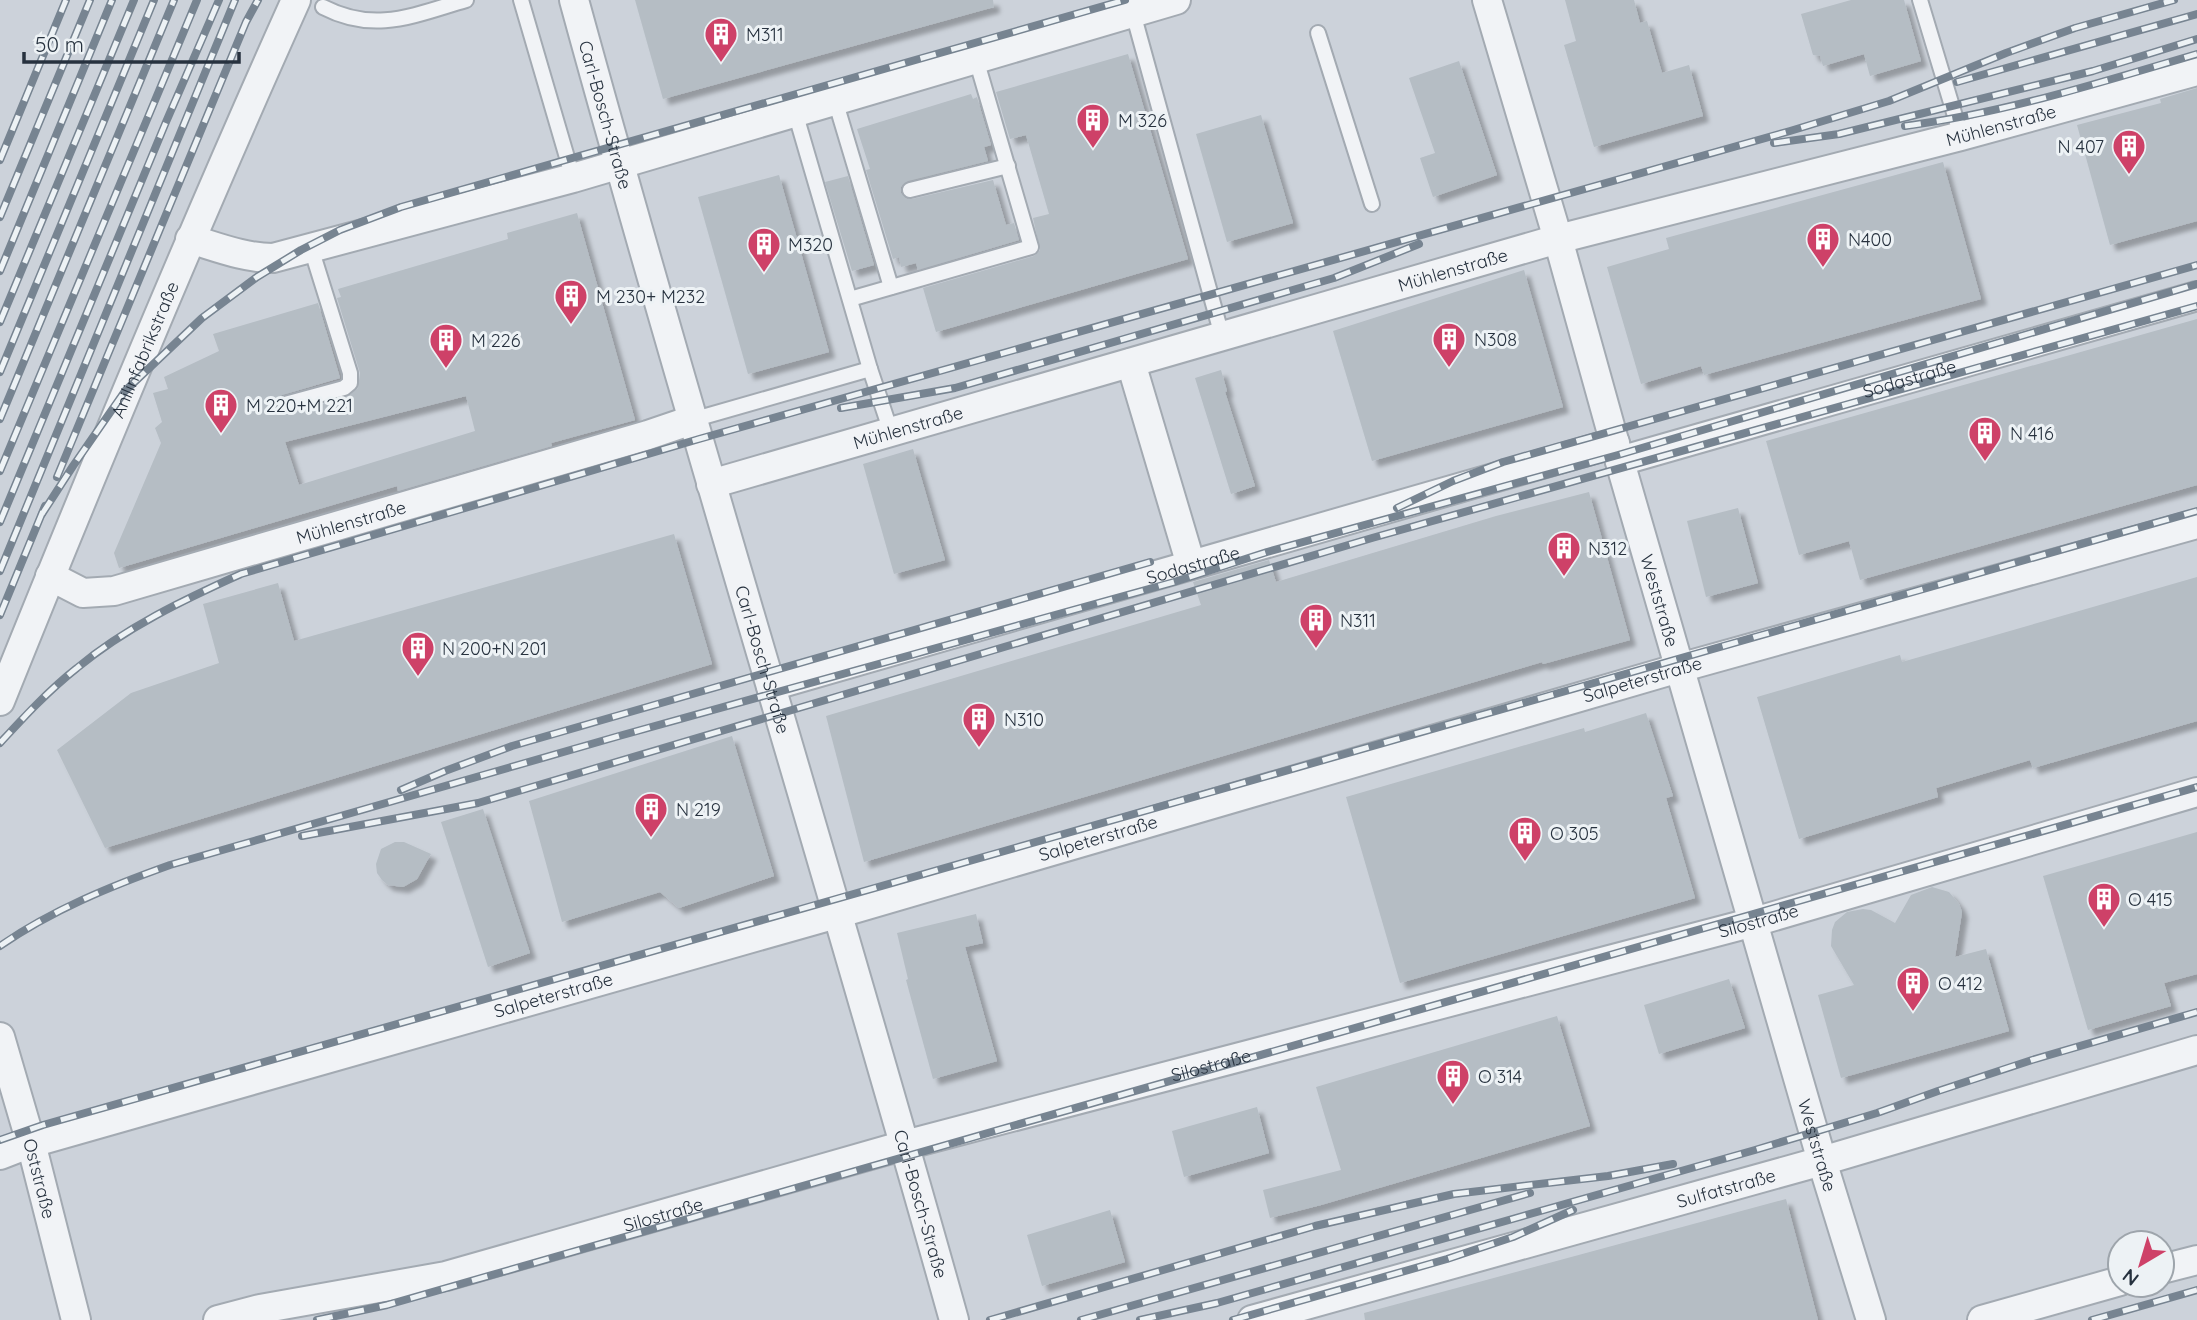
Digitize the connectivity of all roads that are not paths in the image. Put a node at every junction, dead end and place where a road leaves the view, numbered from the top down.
1 (296, 0) edge
2 (466, 0) edge
3 (521, 0) edge
4 (574, 0) edge
5 (1176, 0) edge
6 (1487, 0) edge
7 (1920, 0) edge
8 (323, 7) dead end
9 (1133, 13) junction
10 (1318, 33) dead end
11 (976, 59) junction
12 (2197, 71) edge
13 (835, 100) junction
14 (795, 112) junction
15 (1961, 136) junction
16 (619, 164) junction
17 (1008, 166) junction
18 (573, 178) junction
19 (910, 190) dead end
20 (1372, 204) dead end
21 (190, 239) junction
22 (1559, 239) junction
23 (311, 248) junction
24 (891, 287) junction
25 (2197, 296) edge
26 (850, 299) junction
27 (1222, 336) junction
28 (1131, 363) junction
29 (870, 369) junction
30 (285, 404) dead end
31 (692, 419) junction
32 (891, 432) junction
33 (1618, 452) junction
34 (711, 484) junction
35 (2197, 524) edge
36 (1191, 565) junction
37 (50, 576) junction
38 (1679, 668) junction
39 (771, 686) junction
40 (0, 701) edge
41 (2197, 792) edge
42 (836, 914) junction
43 (1754, 922) junction
44 (0, 1037) edge
45 (2197, 1049) edge
46 (31, 1143) junction
47 (905, 1145) junction
48 (0, 1155) edge
49 (1822, 1161) junction
50 (2197, 1260) edge
51 (2176, 1265) edge
52 (2106, 1285) edge
53 (76, 1320) edge
54 (218, 1320) edge
55 (954, 1320) edge
56 (1252, 1320) edge
57 (1871, 1320) edge
58 (1982, 1320) edge

1 - 21 street, Anilinfabrikstraße
2 - 8 lane
3 - 18 lane
4 - 16 street, Carl-Bosch-Straße
5 - 9 street
6 - 22 street, Weststraße
7 - 15 lane
9 - 11 street
9 - 27 lane
10 - 20 lane
11 - 13 street
11 - 17 lane
12 - 15 street, Mühlenstraße
13 - 14 street
13 - 24 lane
14 - 16 street
14 - 26 lane
15 - 22 street, Mühlenstraße
16 - 18 street
16 - 31 street, Carl-Bosch-Straße
17 - 19 lane
17 - 24 lane
18 - 23 street
21 - 23 street
21 - 37 street, Anilinfabrikstraße
22 - 27 street, Mühlenstraße
22 - 33 street, Weststraße
23 - 30 lane
24 - 26 lane
25 - 33 street, Sodastraße
26 - 29 lane
27 - 28 street, Mühlenstraße
28 - 32 street, Mühlenstraße
28 - 36 street
29 - 31 lane
29 - 32 lane
31 - 34 street, Carl-Bosch-Straße
31 - 37 street, Mühlenstraße
32 - 34 street, Mühlenstraße
33 - 36 street, Sodastraße
33 - 38 street, Weststraße
34 - 39 street, Carl-Bosch-Straße
35 - 38 street, Salpeterstraße
36 - 39 street, Sodastraße
37 - 40 street, Anilinfabrikstraße
38 - 42 street, Salpeterstraße
38 - 43 street, Weststraße
39 - 42 street, Carl-Bosch-Straße
41 - 43 street, Silostraße
42 - 46 street, Salpeterstraße
42 - 47 street, Carl-Bosch-Straße
43 - 47 street, Silostraße
43 - 49 street, Weststraße
44 - 46 street, Oststraße
45 - 49 street, Sulfatstraße
46 - 48 street, Salpeterstraße
46 - 53 street, Oststraße
47 - 54 street, Silostraße
47 - 55 street, Carl-Bosch-Straße
49 - 56 street, Sulfatstraße
49 - 57 street, Weststraße
50 - 51 street
52 - 58 street

